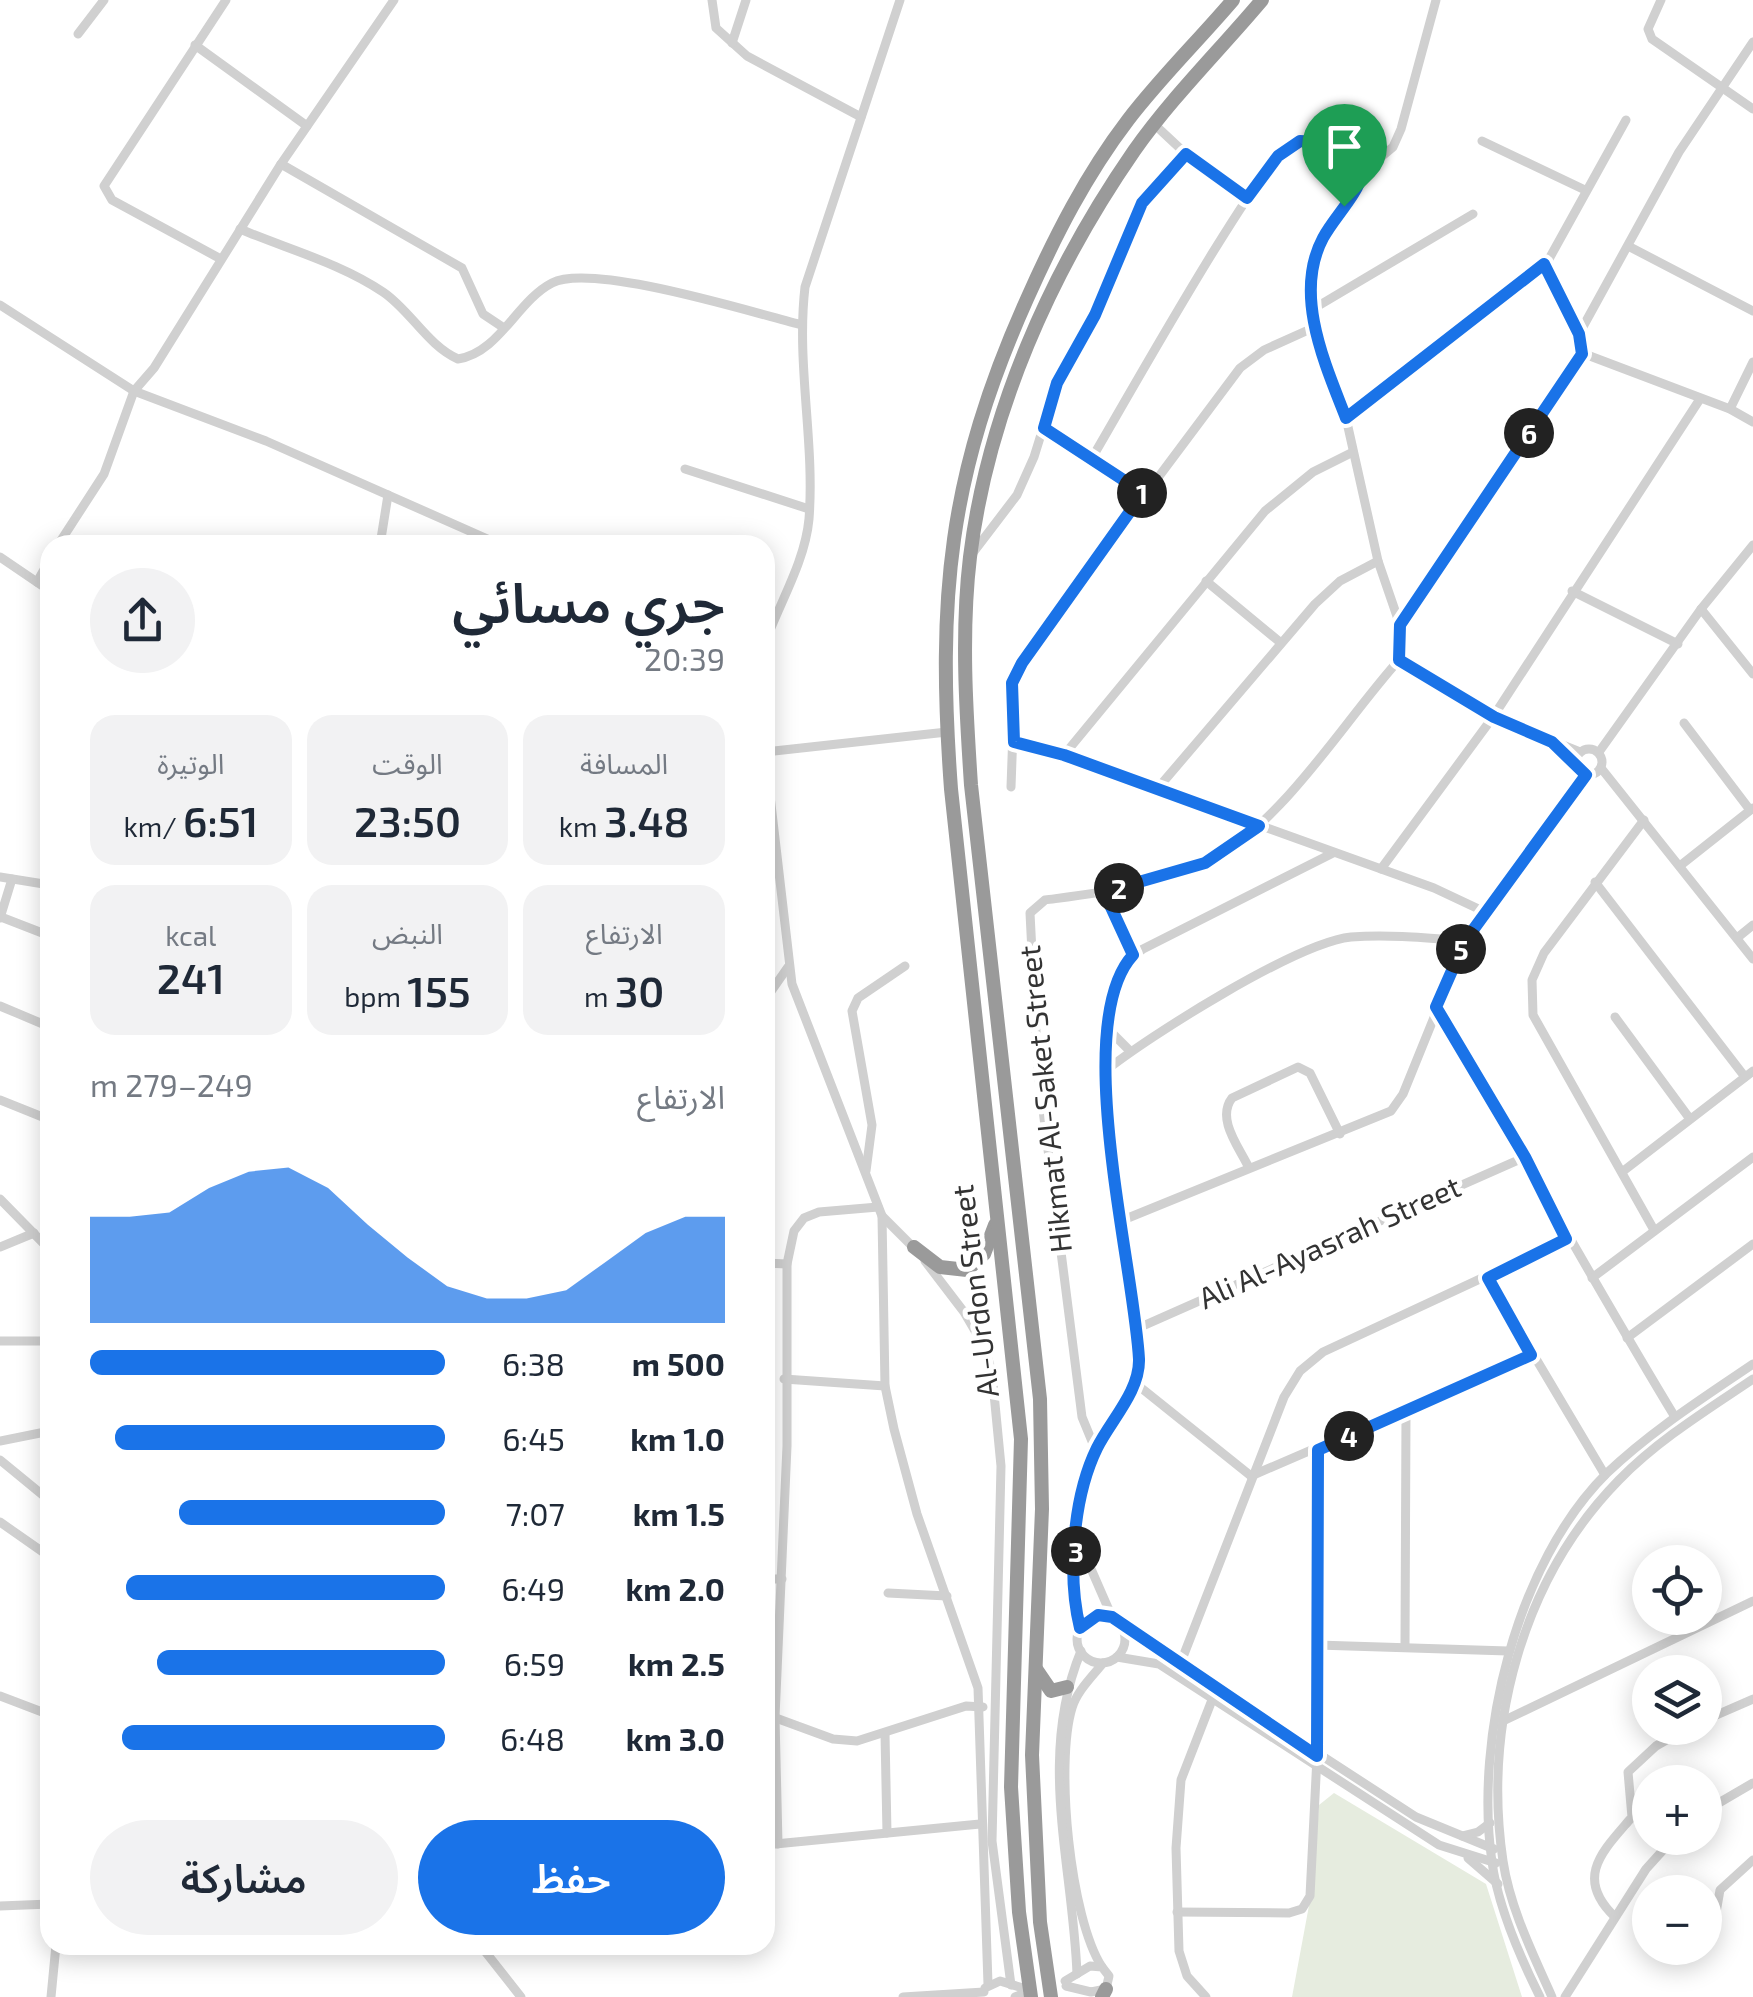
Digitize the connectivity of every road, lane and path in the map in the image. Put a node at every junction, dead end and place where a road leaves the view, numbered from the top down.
1 (104, 0) edge
2 (226, 0) edge
3 (394, 0) edge
4 (712, 0) edge
5 (746, 0) edge
6 (900, 0) edge
7 (1233, 0) edge
8 (1262, 0) edge
9 (1436, 0) edge
10 (1661, 0) edge
11 (78, 34) dead end
12 (1753, 42) edge
13 (732, 43) junction
14 (195, 45) junction
15 (1724, 91) junction
16 (1753, 109) edge
17 (861, 117) junction
18 (1626, 120) dead end
19 (1155, 125) junction
20 (307, 126) junction
21 (1482, 141) dead end
22 (1186, 154) junction
23 (281, 164) junction
24 (1362, 177) junction
25 (1586, 190) junction
26 (1247, 198) junction
27 (1473, 214) dead end
28 (240, 229) junction
29 (1630, 247) junction
30 (219, 258) junction
31 (1544, 264) junction
32 (0, 305) edge
33 (1313, 309) junction
34 (1753, 311) edge
35 (802, 325) junction
36 (1315, 327) junction
37 (504, 328) junction
38 (1579, 334) junction
39 (1582, 354) junction
40 (1753, 362) edge
41 (134, 391) junction
42 (1700, 399) junction
43 (1730, 409) junction
44 (1346, 418) junction
45 (1753, 422) edge
46 (1044, 428) junction
47 (1352, 453) junction
48 (1092, 458) junction
49 (685, 469) dead end
50 (1146, 489) junction
51 (388, 495) junction
52 (809, 508) junction
53 (64, 535) edge
54 (382, 535) edge
55 (478, 535) edge
56 (1753, 545) edge
57 (970, 556) junction
58 (0, 557) edge
59 (1378, 561) junction
60 (40, 577) edge
61 (1206, 581) junction
62 (37, 582) junction
63 (40, 584) edge
64 (1572, 591) junction
65 (1701, 609) junction
66 (775, 618) edge
67 (1400, 625) junction
68 (1282, 643) junction
69 (1678, 644) junction
70 (1399, 660) junction
71 (1749, 660) edge
72 (1753, 674) edge
73 (1494, 717) junction
74 (1684, 723) dead end
75 (947, 732) junction
76 (1014, 742) junction
77 (775, 751) edge
78 (1599, 752) junction
79 (1064, 755) junction
80 (1578, 756) junction
81 (1601, 768) junction
82 (1586, 775) junction
83 (1011, 787) dead end
84 (1158, 788) junction
85 (1751, 809) edge
86 (1644, 820) junction
87 (1259, 826) junction
88 (775, 845) edge
89 (1332, 853) junction
90 (1681, 865) junction
91 (1381, 870) junction
92 (0, 876) edge
93 (12, 880) junction
94 (1596, 882) junction
95 (40, 884) edge
96 (1104, 892) junction
97 (1485, 912) junction
98 (0, 918) edge
99 (1753, 926) edge
100 (40, 932) edge
101 (1738, 938) junction
102 (1465, 941) junction
103 (1133, 955) junction
104 (1753, 959) edge
105 (905, 966) dead end
106 (788, 967) junction
107 (775, 986) edge
108 (0, 1006) edge
109 (1436, 1007) junction
110 (1616, 1017) dead end
111 (40, 1023) edge
112 (1105, 1026) junction
113 (1130, 1050) junction
114 (1104, 1072) junction
115 (1749, 1074) edge
116 (0, 1100) edge
117 (40, 1116) edge
118 (1690, 1119) junction
119 (1340, 1134) junction
120 (1525, 1157) junction
121 (1753, 1157) edge
122 (1249, 1168) junction
123 (866, 1171) junction
124 (1622, 1172) junction
125 (0, 1199) edge
126 (880, 1211) junction
127 (1123, 1220) junction
128 (995, 1225) junction
129 (1654, 1230) junction
130 (34, 1233) junction
131 (40, 1239) edge
132 (1566, 1239) junction
133 (1753, 1244) edge
134 (0, 1247) edge
135 (914, 1248) junction
136 (775, 1263) edge
137 (787, 1264) junction
138 (1488, 1278) junction
139 (1592, 1278) junction
140 (1136, 1329) junction
141 (1628, 1338) junction
142 (0, 1341) edge
143 (40, 1341) edge
144 (1531, 1355) junction
145 (1753, 1364) edge
146 (784, 1379) junction
147 (1753, 1379) edge
148 (1136, 1383) junction
149 (885, 1386) junction
150 (1406, 1412) junction
151 (1675, 1417) junction
152 (40, 1433) edge
153 (0, 1441) edge
154 (1096, 1450) junction
155 (1318, 1450) junction
156 (0, 1460) edge
157 (1250, 1476) junction
158 (1605, 1476) junction
159 (40, 1493) edge
160 (0, 1522) edge
161 (1077, 1537) junction
162 (40, 1550) edge
163 (775, 1579) edge
164 (782, 1579) junction
165 (888, 1593) dead end
166 (947, 1596) junction
167 (1753, 1602) edge
168 (1112, 1617) junction
169 (1122, 1626) junction
170 (1080, 1628) junction
171 (1317, 1645) junction
172 (1405, 1647) junction
173 (1081, 1651) junction
174 (1508, 1651) junction
175 (1117, 1657) junction
176 (775, 1659) edge
177 (1180, 1662) junction
178 (1102, 1663) junction
179 (1034, 1666) junction
180 (1067, 1688) junction
181 (0, 1696) edge
182 (1753, 1699) edge
183 (1212, 1700) junction
184 (980, 1707) junction
185 (996, 1708) junction
186 (40, 1711) edge
187 (1722, 1713) edge
188 (775, 1718) edge
189 (1499, 1721) junction
190 (885, 1734) junction
191 (1658, 1745) edge
192 (1317, 1756) junction
193 (1317, 1770) junction
194 (1753, 1783) edge
195 (775, 1796) edge
196 (1722, 1801) edge
197 (1490, 1822) junction
198 (980, 1824) junction
199 (886, 1833) junction
200 (1454, 1836) junction
201 (775, 1844) edge
202 (778, 1844) junction
203 (1497, 1849) junction
204 (1659, 1855) edge
205 (1466, 1856) junction
206 (1753, 1860) edge
207 (1492, 1863) junction
208 (1504, 1863) junction
209 (1498, 1884) junction
210 (1722, 1888) edge
211 (40, 1904) edge
212 (0, 1906) edge
213 (1177, 1912) junction
214 (1616, 1917) junction
215 (55, 1955) edge
216 (488, 1955) edge
217 (1102, 1967) junction
218 (1077, 1974) junction
219 (1011, 1985) junction
220 (986, 1991) edge
221 (1104, 1993) edge
222 (1022, 1994) edge
223 (51, 1997) edge
224 (521, 1997) edge
225 (903, 1997) edge
226 (1051, 1997) edge
227 (1206, 1997) edge
228 (1540, 1997) edge
229 (1552, 1997) edge
230 (1566, 1997) edge

1 - 11 street
2 - 14 street
3 - 20 street
4 - 13 street
5 - 13 street
6 - 17 street
7 - 75 highway, Al-Urdon Street
8 - 19 highway, Al-Urdon Street
9 - 24 street
10 - 15 street
12 - 15 street
13 - 17 street
14 - 20 street
14 - 30 street
15 - 16 street
15 - 29 street
17 - 35 street
18 - 25 street
19 - 22 street
19 - 57 highway, Al-Urdon Street
20 - 23 street
21 - 25 street
22 - 26 street
22 - 46 street
23 - 28 street
23 - 37 street
24 - 26 street
24 - 33 street
25 - 31 street
26 - 48 street
27 - 33 street
28 - 30 street
28 - 37 street
29 - 34 street
29 - 38 street
30 - 41 street
31 - 38 street
31 - 44 street
32 - 41 street
33 - 36 street
35 - 37 street
35 - 52 street
36 - 44 street
36 - 50 street
38 - 39 street
39 - 42 street
39 - 67 street
40 - 43 street
41 - 51 street
41 - 53 street
42 - 43 street
42 - 64 street
43 - 45 street
44 - 47 street
46 - 48 street
46 - 57 street
47 - 59 street
47 - 61 street
48 - 50 street
49 - 52 street
50 - 76 street
51 - 54 street
51 - 55 street
52 - 66 street
56 - 65 street
57 - 179 highway, Al-Urdon Street
58 - 62 street
59 - 67 street
59 - 68 street
60 - 62 street
61 - 68 street
61 - 79 street
62 - 63 street
64 - 69 street
64 - 73 street
65 - 69 street
65 - 71 street
67 - 70 street
68 - 84 street
69 - 78 street
70 - 73 street
70 - 87 street, Hikmat Al-Saket Street
71 - 72 street
73 - 80 street
73 - 91 street
74 - 85 street
75 - 77 street
75 - 128 highway, Al-Urdon Street
76 - 79 street
76 - 83 street
78 - 80 street
78 - 81 street
79 - 84 street
80 - 82 street
81 - 82 street
81 - 86 street
82 - 97 street
84 - 87 street
85 - 90 street
86 - 90 street
86 - 94 street
87 - 89 street
87 - 96 street, Hikmat Al-Saket Street
88 - 106 street
89 - 91 street
89 - 103 street
90 - 101 street
91 - 97 street
92 - 93 street
93 - 95 street
93 - 98 street
94 - 115 street
94 - 124 street
96 - 103 street
96 - 154 street, Hikmat Al-Saket Street
97 - 102 street
98 - 100 street
99 - 101 street
101 - 104 street
102 - 109 street
102 - 113 street
103 - 112 street
105 - 123 street
106 - 107 street
106 - 123 street
108 - 111 street
109 - 119 street
109 - 120 street
110 - 118 street
112 - 113 street
112 - 114 street
113 - 114 street
114 - 127 street
115 - 118 street
116 - 117 street
118 - 124 street
119 - 122 street
119 - 122 street
120 - 132 street
120 - 140 street, Ali Al-Ayasrah Street
121 - 129 street
122 - 127 street
123 - 126 street
124 - 129 street
125 - 130 street
126 - 135 street
126 - 137 street
126 - 149 street
127 - 140 street
128 - 135 highway
128 - 222 highway, Al-Urdon Street
129 - 139 street
130 - 131 street
130 - 134 street
132 - 138 street
132 - 139 street
133 - 141 street
135 - 185 street
136 - 137 street
137 - 146 street
138 - 144 street
138 - 157 street
139 - 141 street
140 - 148 street
141 - 151 street
142 - 143 street
144 - 150 street
144 - 158 street
145 - 151 street
146 - 149 street
146 - 164 street
147 - 189 street
148 - 154 street
148 - 157 street
149 - 166 street
150 - 155 street
150 - 172 street
151 - 158 street
152 - 153 street
154 - 161 street
155 - 157 street
155 - 171 street
156 - 159 street
157 - 177 street
158 - 174 street
160 - 162 street
161 - 168 street
161 - 170 street
163 - 164 street
164 - 176 street
165 - 166 street
166 - 184 street
167 - 189 street
168 - 169 street
168 - 170 street
169 - 175 street
169 - 177 street
170 - 173 street
171 - 172 street
171 - 192 street
172 - 174 street
173 - 178 street
173 - 180 street
174 - 189 street
175 - 178 street
175 - 183 street
177 - 192 street
178 - 217 street
179 - 180 highway
179 - 226 highway, Al-Urdon Street
180 - 218 street
181 - 186 street
182 - 187 street
183 - 193 street
183 - 213 street
184 - 185 street
184 - 190 street
184 - 198 street
185 - 219 street
188 - 190 street
189 - 197 street
189 - 203 street
190 - 199 street
191 - 214 street
192 - 193 street
192 - 200 street
193 - 205 street
193 - 213 street
194 - 196 street
195 - 202 street
197 - 200 street
197 - 203 street
198 - 199 street
198 - 220 street
199 - 202 street
200 - 203 street
201 - 202 street
203 - 207 street
203 - 208 street
204 - 214 street
205 - 207 street
205 - 209 street
206 - 210 street
207 - 208 street
207 - 209 street
208 - 229 street
209 - 228 street
211 - 212 street
213 - 227 street
214 - 230 street
215 - 223 street
216 - 224 street
217 - 218 street
217 - 221 street
218 - 221 street
219 - 220 street
219 - 222 street
220 - 225 street

